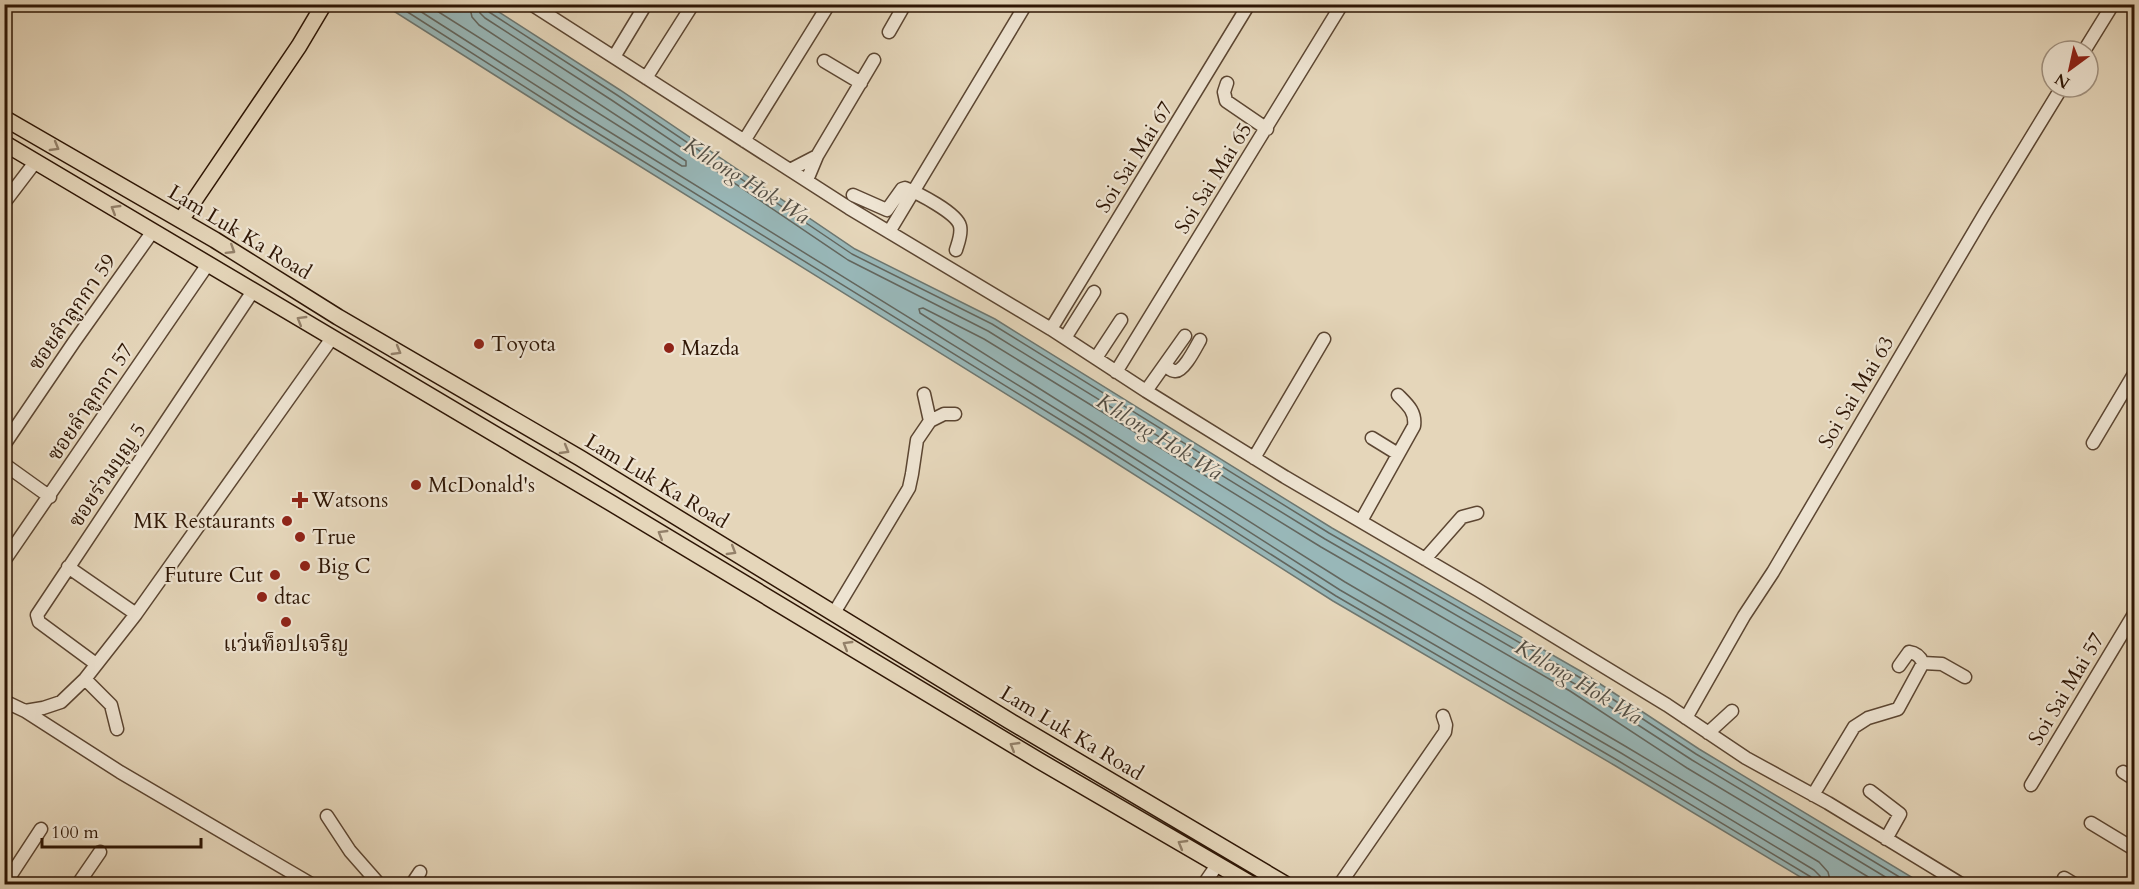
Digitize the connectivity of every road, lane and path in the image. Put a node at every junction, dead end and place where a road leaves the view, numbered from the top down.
1 (324, 4) edge
2 (531, 4) edge
3 (646, 4) edge
4 (693, 4) edge
5 (829, 4) edge
6 (905, 4) edge
7 (1026, 4) edge
8 (1249, 4) edge
9 (1342, 4) edge
10 (2113, 4) edge
11 (889, 32) dead end
12 (2091, 39) edge
13 (614, 57) junction
14 (874, 60) dead end
15 (824, 61) dead end
16 (646, 78) junction
17 (861, 83) junction
18 (1227, 83) dead end
19 (2055, 99) edge
20 (4, 118) edge
21 (1267, 129) junction
22 (744, 141) junction
23 (5, 144) edge
24 (817, 156) junction
25 (36, 161) junction
26 (790, 170) junction
27 (807, 180) junction
28 (913, 191) junction
29 (854, 195) dead end
30 (4, 203) edge
31 (181, 220) junction
32 (153, 231) junction
33 (889, 232) junction
34 (956, 250) dead end
35 (208, 264) junction
36 (253, 291) junction
37 (1094, 292) dead end
38 (1121, 320) dead end
39 (1050, 329) junction
40 (1185, 336) dead end
41 (332, 338) junction
42 (1065, 338) junction
43 (1323, 339) dead end
44 (1200, 340) dead end
45 (1096, 358) junction
46 (1166, 366) junction
47 (1116, 372) junction
48 (2134, 374) edge
49 (1146, 391) junction
50 (924, 394) dead end
51 (1398, 395) dead end
52 (955, 414) dead end
53 (930, 421) junction
54 (1372, 438) dead end
55 (2093, 443) dead end
56 (4, 445) edge
57 (1398, 454) junction
58 (1254, 458) junction
59 (4, 464) edge
60 (50, 496) junction
61 (1477, 513) dead end
62 (1361, 521) junction
63 (1425, 559) junction
64 (4, 561) edge
65 (68, 567) junction
66 (834, 613) junction
67 (136, 614) junction
68 (2134, 614) edge
69 (1923, 663) junction
70 (96, 664) junction
71 (1899, 666) dead end
72 (1965, 677) dead end
73 (85, 679) junction
74 (4, 701) edge
75 (25, 711) junction
76 (1732, 711) dead end
77 (1443, 716) dead end
78 (1686, 718) junction
79 (117, 729) dead end
80 (1708, 732) junction
81 (2123, 772) dead end
82 (2134, 779) edge
83 (2031, 785) dead end
84 (1870, 791) dead end
85 (1813, 795) junction
86 (327, 816) dead end
87 (2091, 823) dead end
88 (41, 829) dead end
89 (1886, 839) junction
90 (2134, 849) edge
91 (100, 852) dead end
92 (1217, 865) junction
93 (420, 872) dead end
94 (5, 885) edge
95 (78, 885) edge
96 (311, 885) edge
97 (379, 885) edge
98 (412, 885) edge
99 (1204, 885) edge
100 (1251, 885) edge
101 (1285, 885) edge
102 (1340, 885) edge
103 (1961, 885) edge

1 - 31 main road
2 - 13 street
3 - 13 street
4 - 16 street
5 - 22 street
6 - 11 street
7 - 28 street
8 - 39 street, Soi Sai Mai 67
9 - 21 street, Soi Sai Mai 65
10 - 12 street
13 - 16 street
14 - 17 street
15 - 17 street
16 - 22 street
17 - 24 street
18 - 21 street
19 - 78 street, Soi Sai Mai 63
20 -> 31 main road, Lam Luk Ka Road
21 - 47 street, Soi Sai Mai 65
22 - 26 street
23 - 25 main road, Lam Luk Ka Road
24 - 26 street
24 - 27 street
25 - 30 street
32 -> 25 main road, Lam Luk Ka Road
26 - 27 street
27 - 33 street
28 - 29 street
28 - 33 street
28 - 34 street
31 -> 66 main road, Lam Luk Ka Road
32 - 35 main road, Lam Luk Ka Road
32 - 56 street, ซอยลำลูกกา 59
33 - 39 street
35 - 36 main road, Lam Luk Ka Road
35 - 60 street, ซอยลำลูกกา 57
41 -> 36 main road, Lam Luk Ka Road
36 - 65 street, ซอยร่วมบุญ 5
37 - 42 street
38 - 45 street
39 - 42 street
40 - 46 street
41 - 67 street
92 -> 41 main road, Lam Luk Ka Road
42 - 45 street
43 - 58 street
44 - 46 street
45 - 47 street
46 - 49 street
47 - 49 street
48 - 55 street
49 - 58 street
50 - 53 street
51 - 57 street
52 - 53 street
53 - 66 street
54 - 57 street
57 - 62 street
58 - 62 street
59 - 60 street
60 - 64 street, ซอยลำลูกกา 57
61 - 63 street
62 - 63 street
63 - 78 street
65 - 67 street
65 - 70 street, ซอยร่วมบุญ 5
66 - 101 main road, Lam Luk Ka Road
67 - 70 street
68 - 83 street, Soi Sai Mai 57
69 - 71 street
69 - 72 street
69 - 85 street
70 - 73 street
73 - 75 street
73 - 79 street
74 - 75 street
75 - 96 street
76 - 80 street
77 - 102 street
78 - 80 street
80 - 85 street
81 - 82 street
84 - 89 street
85 - 89 street
86 - 97 street
87 - 90 street
88 - 94 street
89 - 103 street
91 - 95 street
92 - 99 street
92 - 100 main road, Lam Luk Ka Road
93 - 98 street

